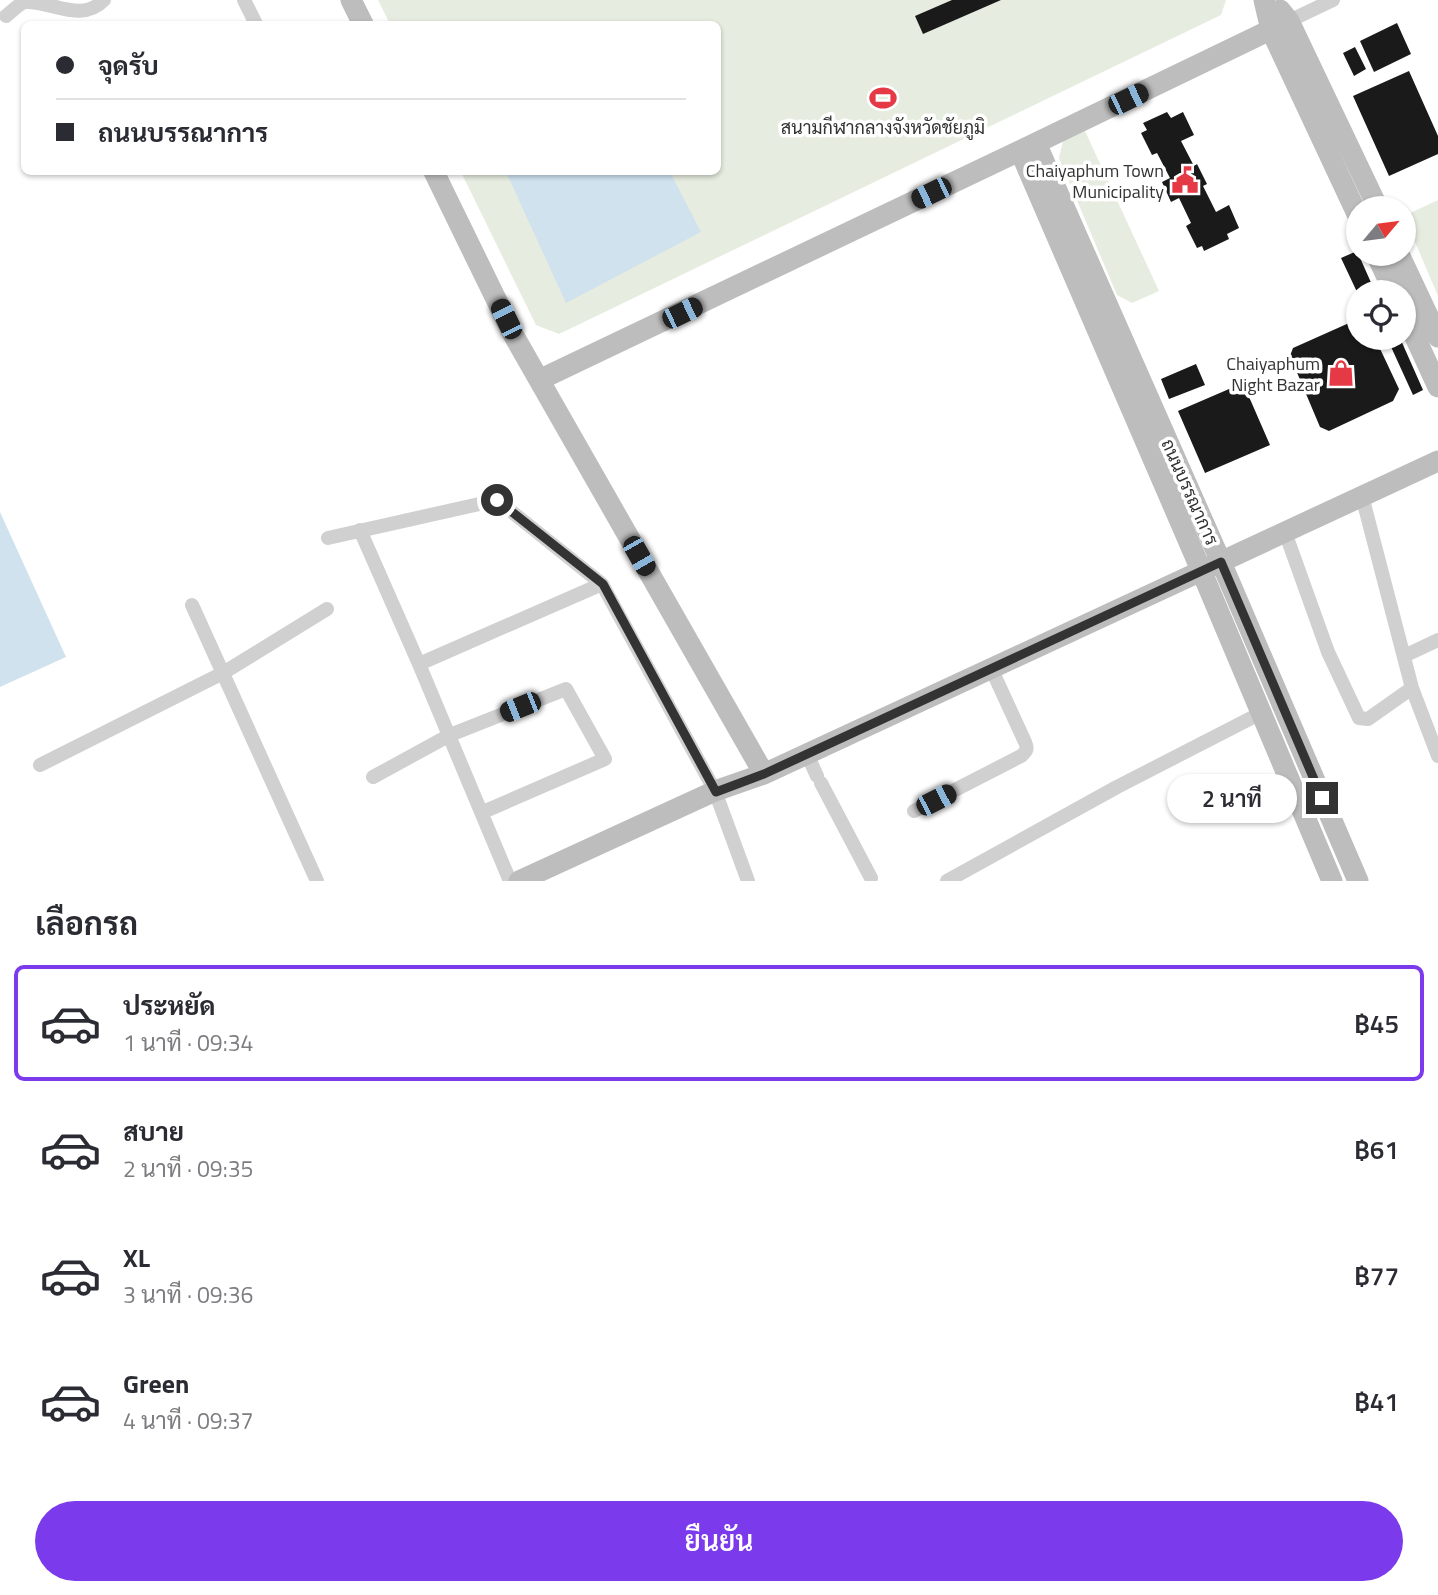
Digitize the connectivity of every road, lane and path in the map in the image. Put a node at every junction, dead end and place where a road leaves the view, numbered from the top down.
1 (104, 0) edge
2 (244, 0) edge
3 (351, 0) edge
4 (1264, 0) edge
5 (1273, 0) edge
6 (1333, 0) edge
7 (6, 16) dead end
8 (254, 21) edge
9 (362, 21) edge
10 (1280, 25) junction
11 (1028, 147) junction
12 (435, 175) edge
13 (1350, 196) edge
14 (1372, 196) edge
15 (1405, 266) edge
16 (1438, 337) edge
17 (1416, 339) edge
18 (539, 380) junction
19 (1438, 387) edge
20 (1438, 461) edge
21 (1362, 496) junction
22 (360, 530) junction
23 (1285, 532) junction
24 (328, 538) dead end
25 (1211, 566) junction
26 (603, 584) junction
27 (192, 605) dead end
28 (327, 609) dead end
29 (1438, 640) edge
30 (1404, 656) junction
31 (419, 664) junction
32 (991, 668) junction
33 (223, 673) junction
34 (1412, 688) junction
35 (1261, 713) junction
36 (450, 735) junction
37 (807, 754) junction
38 (1438, 756) edge
39 (40, 765) dead end
40 (764, 774) junction
41 (373, 777) dead end
42 (716, 792) junction
43 (914, 811) dead end
44 (482, 812) junction
45 (871, 878) dead end
46 (317, 881) edge
47 (510, 881) edge
48 (519, 881) edge
49 (748, 881) edge
50 (947, 881) edge
51 (1332, 881) edge
52 (1358, 881) edge

1 - 7 street
2 - 8 street
3 - 9 street
4 - 10 street
5 - 10 street
6 - 10 street
10 - 11 street
10 - 13 street
10 - 14 street
11 - 18 street
11 - 25 street, ถนนบรรณาการ
12 - 18 street
15 - 16 street
17 - 19 street
18 - 40 street
20 - 21 street
21 - 23 street
21 - 30 street
22 - 24 street
22 - 26 street
22 - 31 street
23 - 25 street
23 - 34 street
25 - 32 street
25 - 35 street, ถนนบรรณาการ
25 - 52 street, ถนนบรรณาการ
26 - 31 street
26 - 42 street
27 - 33 street
28 - 33 street
29 - 30 street
30 - 34 street
31 - 36 street
32 - 37 street
32 - 43 street
33 - 39 street
33 - 46 street
34 - 38 street
35 - 50 street
35 - 51 street, ถนนบรรณาการ
36 - 41 street
36 - 44 street
36 - 44 street
37 - 40 street
37 - 45 street
40 - 42 street
42 - 48 street
42 - 49 street
44 - 47 street

